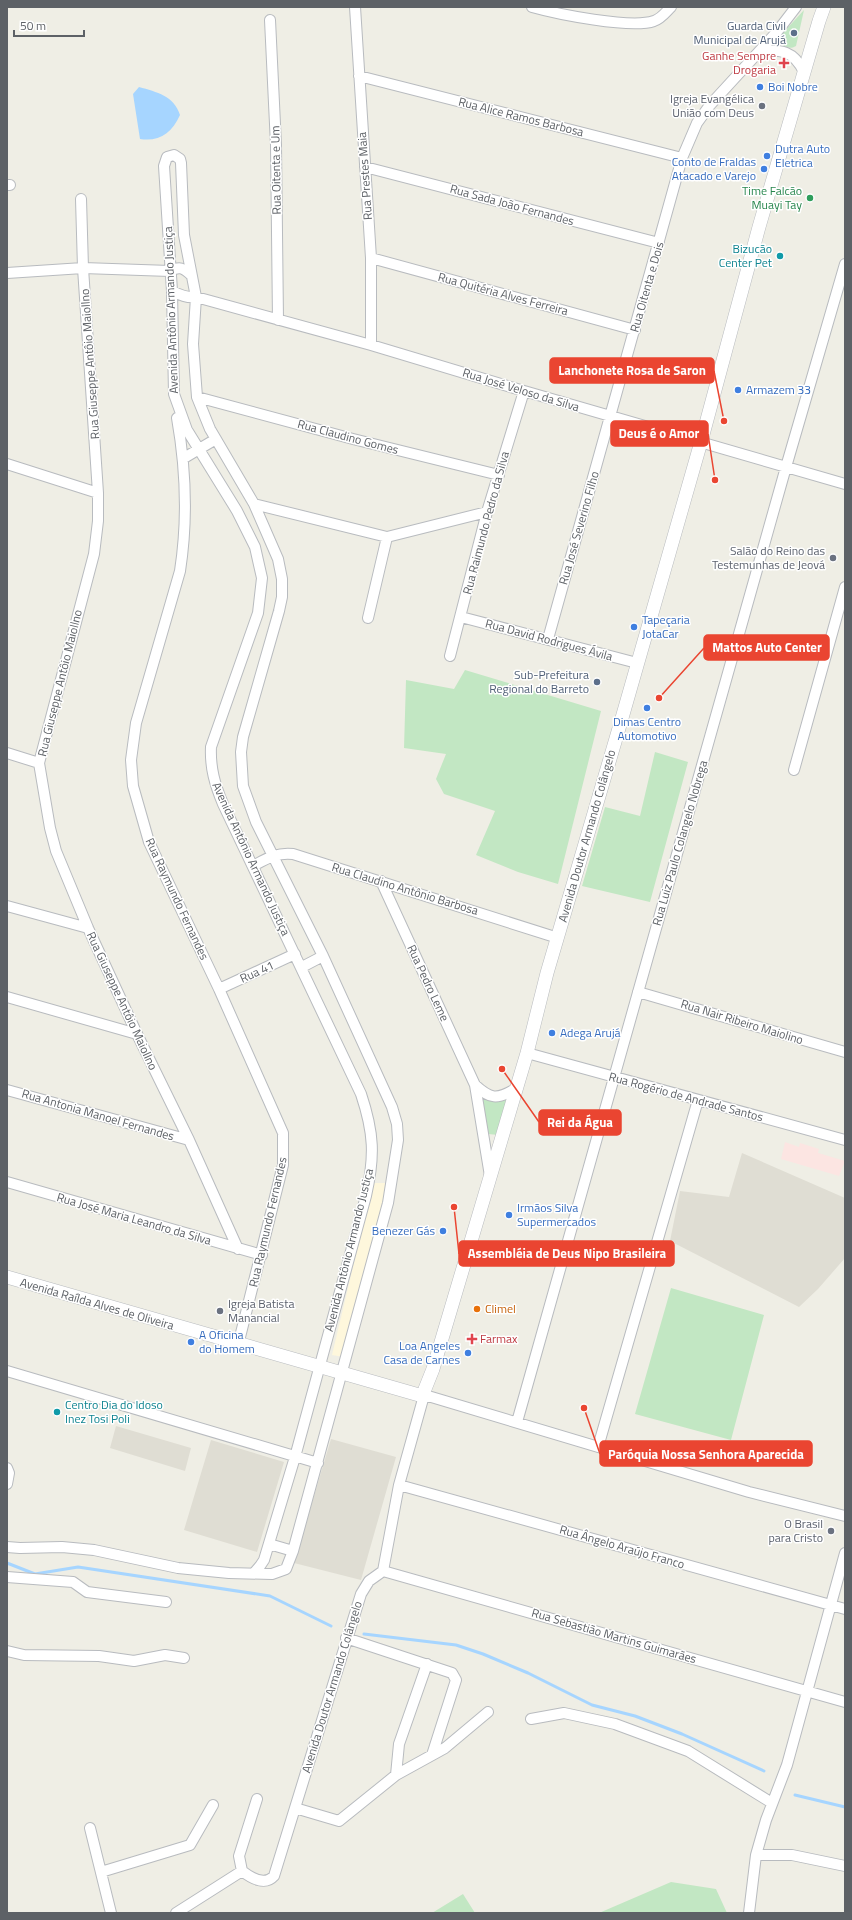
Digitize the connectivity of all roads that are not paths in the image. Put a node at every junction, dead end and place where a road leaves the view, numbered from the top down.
1 (355, 7) edge
2 (532, 7) edge
3 (671, 7) edge
4 (796, 7) edge
5 (824, 7) edge
6 (270, 20) dead end
7 (760, 51) junction
8 (804, 72) junction
9 (359, 76) junction
10 (682, 158) junction
11 (365, 167) junction
12 (81, 199) dead end
13 (659, 243) junction
14 (371, 258) junction
15 (845, 264) edge
16 (83, 268) junction
17 (170, 271) junction
18 (7, 273) edge
19 (191, 275) junction
20 (172, 292) junction
21 (196, 297) junction
22 (278, 320) junction
23 (635, 330) junction
24 (371, 345) junction
25 (524, 392) junction
26 (174, 394) junction
27 (197, 397) junction
28 (610, 417) junction
29 (216, 439) junction
30 (701, 442) junction
31 (199, 451) junction
32 (184, 458) junction
33 (7, 464) edge
34 (786, 467) junction
35 (498, 475) junction
36 (845, 484) edge
37 (98, 493) junction
38 (254, 504) junction
39 (487, 512) junction
40 (387, 537) junction
41 (845, 587) edge
42 (460, 616) junction
43 (368, 618) dead end
44 (548, 639) junction
45 (450, 656) dead end
46 (638, 663) junction
47 (7, 753) edge
48 (39, 763) junction
49 (794, 770) dead end
50 (272, 856) junction
51 (252, 866) junction
52 (381, 882) junction
53 (7, 906) edge
54 (88, 928) junction
55 (558, 938) junction
56 (295, 954) junction
57 (323, 956) junction
58 (302, 967) junction
59 (219, 989) junction
60 (638, 992) junction
61 (7, 997) edge
62 (137, 1034) junction
63 (845, 1052) edge
64 (526, 1053) junction
65 (613, 1077) junction
66 (475, 1085) junction
67 (515, 1089) junction
68 (7, 1090) edge
69 (698, 1100) junction
70 (189, 1140) junction
71 (845, 1140) edge
72 (490, 1176) junction
73 (7, 1182) edge
74 (238, 1248) junction
75 (262, 1255) junction
76 (7, 1278) edge
77 (238, 1344) junction
78 (319, 1367) junction
79 (7, 1371) edge
80 (342, 1373) junction
81 (424, 1395) junction
82 (517, 1422) junction
83 (598, 1447) junction
84 (295, 1457) junction
85 (318, 1463) junction
86 (7, 1468) edge
87 (7, 1484) edge
88 (399, 1485) junction
89 (845, 1516) edge
90 (269, 1544) junction
91 (7, 1547) edge
92 (293, 1551) junction
93 (845, 1553) edge
94 (383, 1571) junction
95 (254, 1572) junction
96 (7, 1578) edge
97 (166, 1602) dead end
98 (832, 1606) junction
99 (845, 1610) edge
100 (346, 1638) junction
101 (7, 1651) edge
102 (184, 1658) dead end
103 (427, 1664) junction
104 (808, 1690) junction
105 (845, 1702) edge
106 (488, 1712) dead end
107 (531, 1719) dead end
108 (432, 1756) junction
109 (396, 1775) junction
110 (257, 1800) dead end
111 (772, 1803) junction
112 (213, 1805) dead end
113 (295, 1808) junction
114 (90, 1828) dead end
115 (756, 1855) junction
116 (845, 1866) edge
117 (242, 1871) junction
118 (101, 1872) junction
119 (111, 1913) edge
120 (176, 1913) edge
121 (749, 1913) edge

1 - 9 street, Rua Prestes Maia
2 - 3 street
4 - 7 street
5 - 8 street, Avenida Doutor Armando Colângelo
6 - 22 street, Rua Oitenta e Um
7 - 8 street
7 - 10 street
8 - 30 street, Avenida Doutor Armando Colângelo
9 - 10 street, Rua Alice Ramos Barbosa
9 - 11 street, Rua Prestes Maia
10 - 13 street, Rua Oitenta e Dois
11 - 13 street, Rua Sada João Fernandes
11 - 14 street, Rua Prestes Maia
12 - 16 street, Rua Giuseppe Antôio Maiollno
13 - 23 street, Rua Oitenta e Dois
14 - 23 street, Rua Quitéria Alves Ferreira
14 - 24 street, Rua Prestes Maia
15 - 34 street, Rua Luiz Paulo Colangelo Nobrega
16 - 17 street
16 - 18 street
16 - 37 street, Rua Giuseppe Antôio Maiollno
17 - 19 street
17 - 19 street, Avenida Antônio Armando Justiça
17 - 20 street, Avenida Antônio Armando Justiça
19 - 21 street
20 - 21 street, Rua José Veloso da Silva
20 - 26 street, Avenida Antônio Armando Justiça
21 - 22 street, Rua José Veloso da Silva
21 - 27 street, Avenida Antônio Armando Justiça
22 - 24 street, Rua José Veloso da Silva
23 - 28 street, Rua Oitenta e Dois
24 - 25 street, Rua José Veloso da Silva
25 - 28 street, Rua José Veloso da Silva
25 - 35 street, Rua Raimundo Pedro da Silva
26 - 31 street, Avenida Antônio Armando Justiça
26 - 32 street, Rua Raymundo Fernandes
27 - 29 street, Avenida Antônio Armando Justiça
27 - 35 street, Rua Claudino Gomes
28 - 30 street, Rua José Veloso da Silva
28 - 44 street, Rua José Severino Filho
29 - 31 street
29 - 38 street, Avenida Antônio Armando Justiça
30 - 34 street, Rua José Veloso da Silva
30 - 46 street, Avenida Doutor Armando Colângelo
31 - 32 street
31 - 51 street, Avenida Antônio Armando Justiça
32 - 59 street, Rua Raymundo Fernandes
33 - 37 street
34 - 36 street, Rua José Veloso da Silva
34 - 60 street, Rua Luiz Paulo Colangelo Nobrega
35 - 39 street, Rua Raimundo Pedro da Silva
37 - 48 street, Rua Giuseppe Antôio Maiollno
38 - 40 street
38 - 50 street, Avenida Antônio Armando Justiça
39 - 40 street
39 - 42 street, Rua Raimundo Pedro da Silva
40 - 43 street
41 - 49 street
42 - 44 street, Rua David Rodrigues Ávila
42 - 45 street, Rua Raimundo Pedro da Silva
44 - 46 street, Rua David Rodrigues Ávila
46 - 55 street, Avenida Doutor Armando Colângelo
47 - 48 street
48 - 54 street, Rua Giuseppe Antôio Maiollno
50 - 51 street, Rua Claudino Antônio Barbosa
50 - 52 street, Rua Claudino Antônio Barbosa
50 - 57 street, Avenida Antônio Armando Justiça
51 - 56 street, Avenida Antônio Armando Justiça
52 - 55 street, Rua Claudino Antônio Barbosa
52 - 66 street, Rua Pedro Leme
53 - 54 street
54 - 62 street, Rua Giuseppe Antôio Maiollno
55 - 64 street, Avenida Doutor Armando Colângelo
56 - 58 street, Avenida Antônio Armando Justiça
56 - 59 street, Rua 41
57 - 58 street
57 - 80 street, Avenida Antônio Armando Justiça
58 - 78 street, Avenida Antônio Armando Justiça
59 - 75 street, Rua Raymundo Fernandes
60 - 63 street, Rua Nair Ribeiro Maiolino
60 - 65 street, Rua Luiz Paulo Colangelo Nobrega
61 - 62 street
62 - 70 street, Rua Giuseppe Antôio Maiollno
64 - 65 street, Rua Rogério de Andrade Santos
64 - 67 street, Avenida Doutor Armando Colângelo
65 - 69 street, Rua Rogério de Andrade Santos
65 - 82 street, Rua Luiz Paulo Colangelo Nobrega
66 - 67 street, Rua Pedro Leme
66 - 72 street, Rua Pedro Leme
67 - 72 street, Avenida Doutor Armando Colângelo
68 - 70 street, Rua Antonia Manoel Fernandes
69 - 71 street, Rua Rogério de Andrade Santos
69 - 83 street
70 - 74 street, Rua Giuseppe Antôio Maiollno
72 - 81 street, Avenida Doutor Armando Colângelo
73 - 74 street, Rua José Maria Leandro da Silva
74 - 75 street, Rua José Maria Leandro da Silva
75 - 77 street, Rua Raymundo Fernandes
76 - 77 street, Avenida Raílda Alves de Oliveira
77 - 78 street, Avenida Raílda Alves de Oliveira
78 - 80 street, Avenida Raílda Alves de Oliveira
78 - 84 street, Avenida Antônio Armando Justiça
79 - 84 street
80 - 81 street, Avenida Raílda Alves de Oliveira
80 - 85 street, Avenida Antônio Armando Justiça
81 - 82 street, Avenida Raílda Alves de Oliveira
81 - 88 street, Avenida Doutor Armando Colângelo
82 - 83 street, Avenida Raílda Alves de Oliveira
83 - 89 street, Avenida Raílda Alves de Oliveira
84 - 85 street
84 - 90 street, Avenida Antônio Armando Justiça
85 - 92 street, Avenida Antônio Armando Justiça
86 - 87 street
88 - 94 street, Avenida Doutor Armando Colângelo
88 - 98 street, Rua Ângelo Araújo Franco
90 - 92 street
90 - 95 street, Avenida Antônio Armando Justiça
91 - 95 street, Avenida Antônio Armando Justiça
92 - 95 street, Avenida Antônio Armando Justiça
93 - 98 street
94 - 100 street, Avenida Doutor Armando Colângelo
94 - 104 street, Rua Sebastião Martins Guimarães
96 - 97 street
98 - 99 street, Rua Ângelo Araújo Franco
98 - 104 street
100 - 103 street
100 - 113 street, Avenida Doutor Armando Colângelo
101 - 102 street
103 - 108 street
103 - 109 street
104 - 105 street, Rua Sebastião Martins Guimarães
104 - 111 street
106 - 108 street
107 - 111 street
108 - 109 street
109 - 113 street
110 - 117 street
111 - 115 street
112 - 118 street
113 - 117 street, Avenida Doutor Armando Colângelo
114 - 118 street
115 - 116 street
115 - 121 street
117 - 120 street
118 - 119 street

